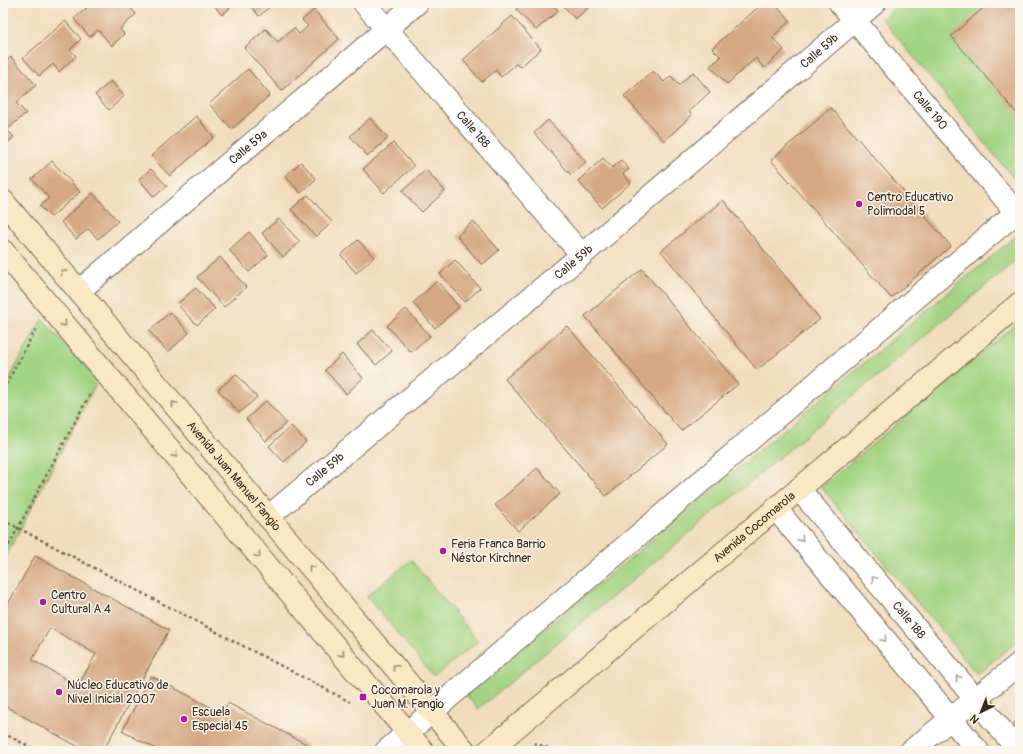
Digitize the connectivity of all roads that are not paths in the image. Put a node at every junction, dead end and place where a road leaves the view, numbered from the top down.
1 (364, 3) edge
2 (417, 3) edge
3 (840, 3) edge
4 (875, 3) edge
5 (855, 20) junction
6 (386, 29) junction
7 (3, 201) edge
8 (1019, 213) edge
9 (3, 251) edge
10 (582, 255) junction
11 (79, 291) junction
12 (1020, 304) edge
13 (799, 489) junction
14 (776, 509) junction
15 (268, 517) junction
16 (1020, 663) edge
17 (975, 699) junction
18 (432, 712) junction
19 (951, 719) junction
20 (408, 733) junction
21 (386, 751) edge
22 (423, 751) edge
23 (465, 751) edge
24 (488, 751) edge
25 (911, 751) edge
26 (978, 751) edge
27 (1018, 751) edge

1 - 6 street, Calle 188
2 - 6 street, Calle 59a
3 - 5 street, Calle 190
4 - 5 street, Calle 59b
5 - 8 street, Calle 190
5 - 10 street, Calle 59b
6 - 10 street, Calle 188
6 - 11 street, Calle 59a
11 -> 7 main road, Avenida Juan Manuel Fangio
8 - 18 street
9 -> 20 main road
10 - 15 street, Calle 59b
15 -> 11 main road, Avenida Juan Manuel Fangio
12 - 13 main road, Avenida Cocomarola
13 - 14 main road, Avenida Cocomarola
17 -> 13 street, Calle 188
14 -> 19 street
14 - 24 main road, Avenida Cocomarola
18 -> 15 main road, Avenida Juan Manuel Fangio
16 - 17 street
17 - 19 street
17 - 27 street, Calle 188
18 - 20 street
18 - 23 main road, Avenida Juan Manuel Fangio
19 - 25 street
19 - 26 street
20 - 21 street
20 - 22 main road

